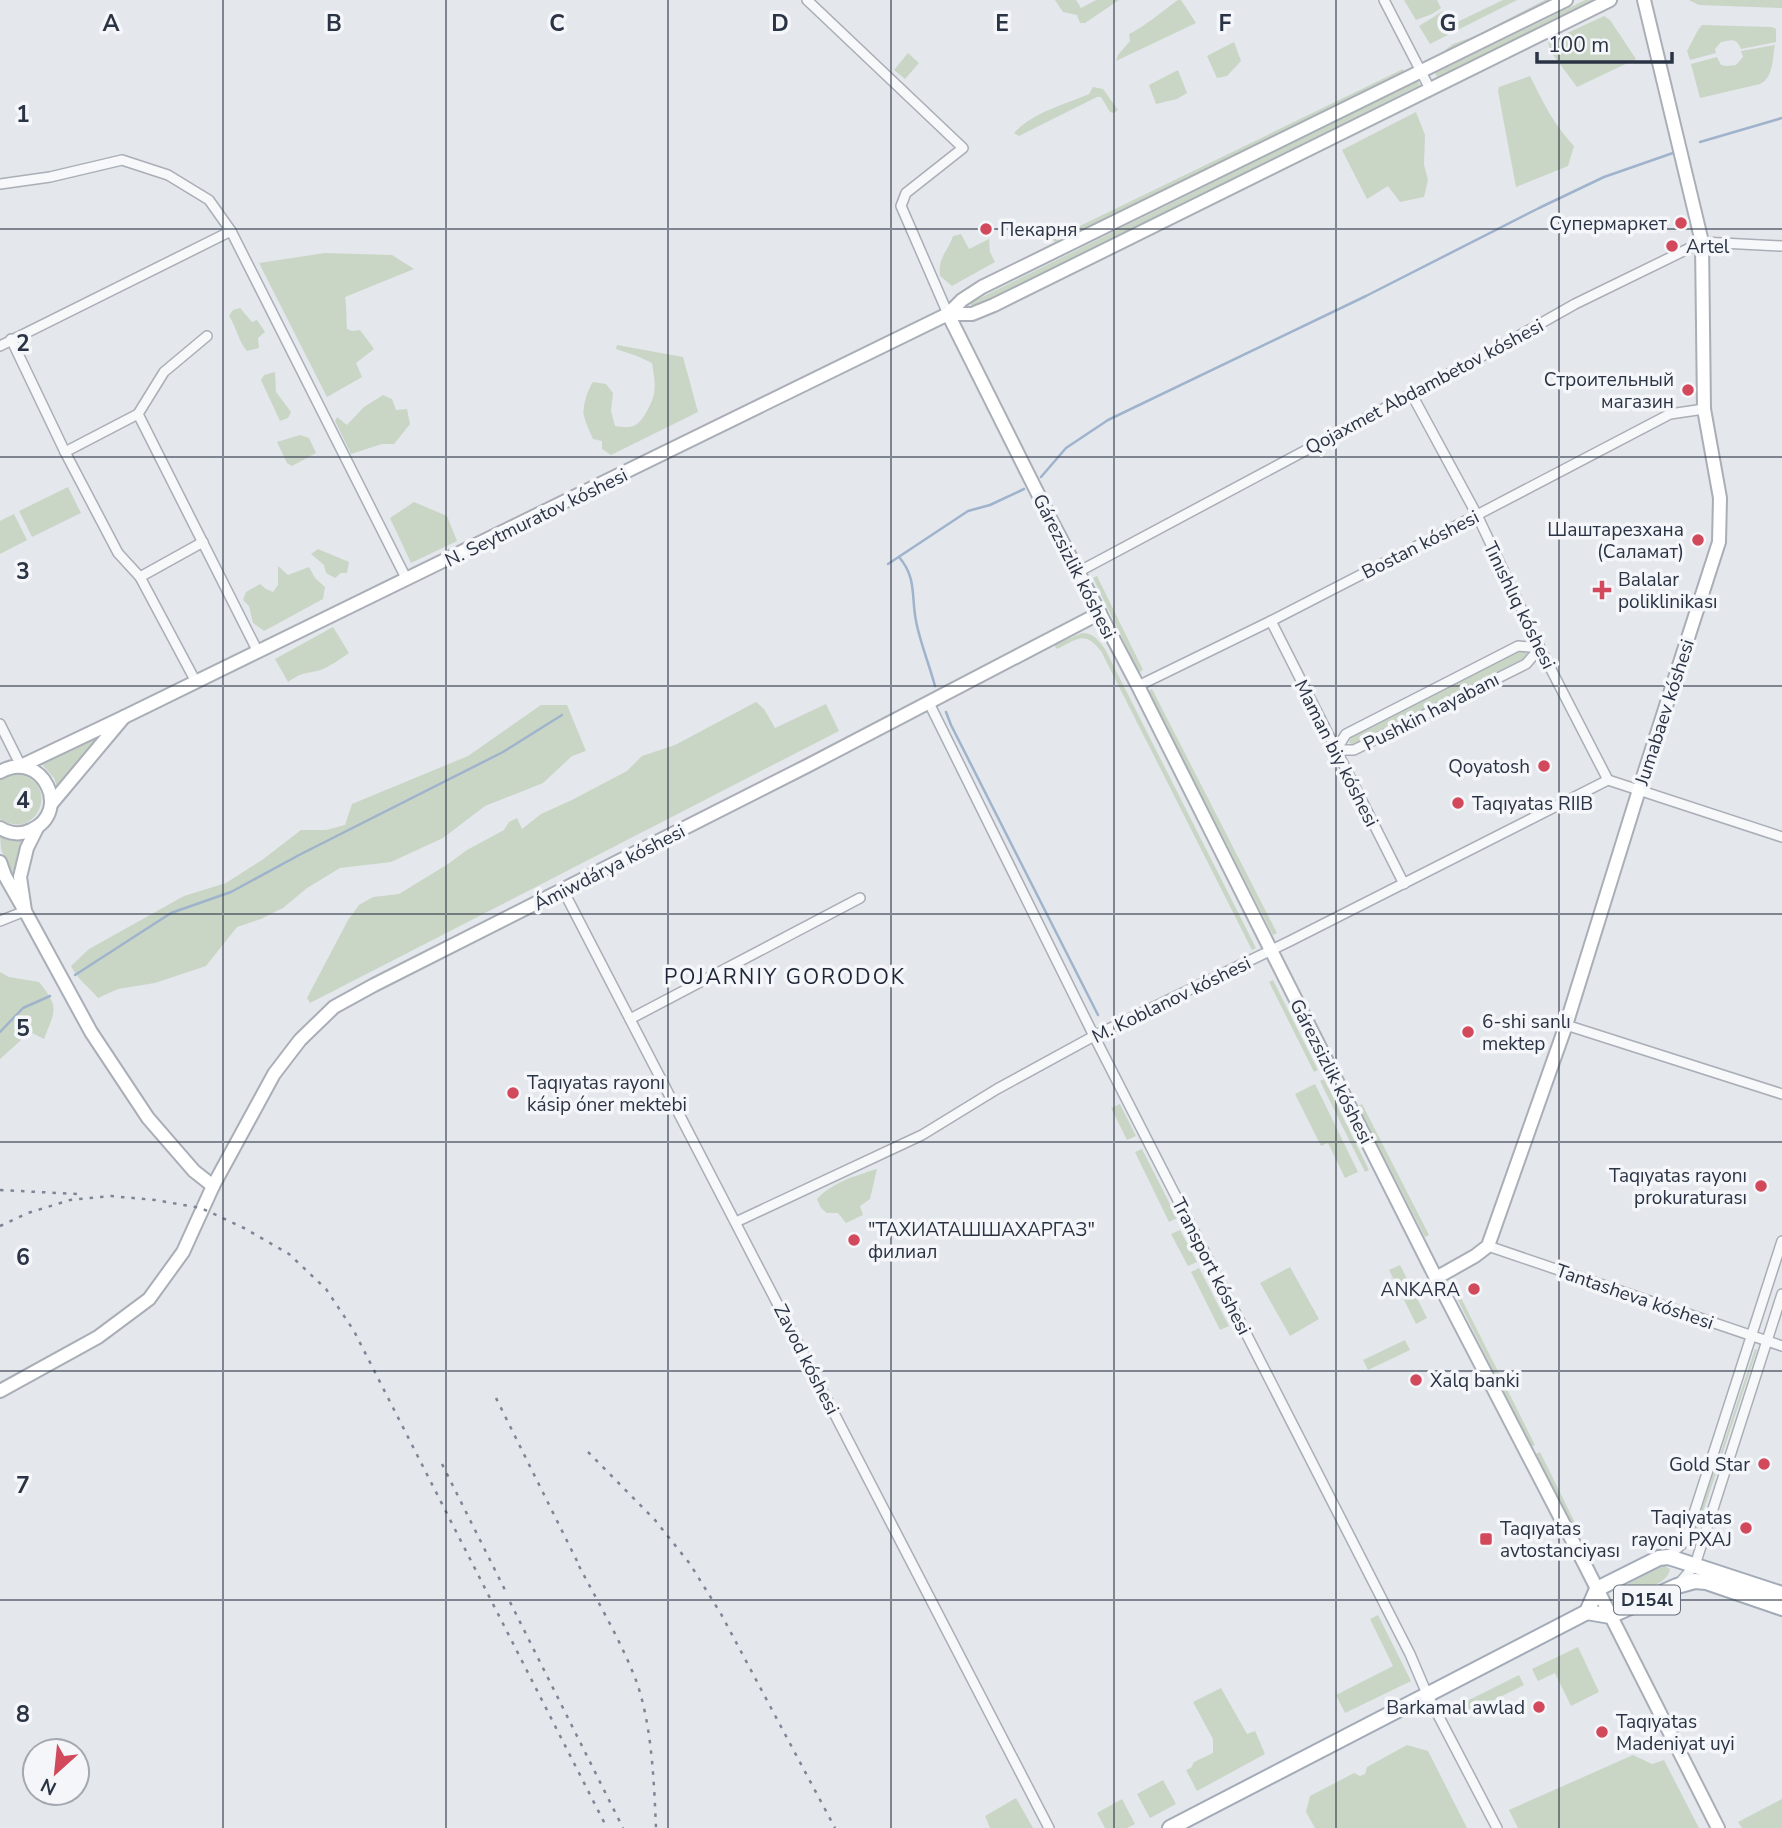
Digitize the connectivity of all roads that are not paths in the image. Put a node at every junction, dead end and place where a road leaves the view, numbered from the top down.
1 (807, 0) edge
2 (1384, 0) edge
3 (1566, 0) edge
4 (1610, 0) edge
5 (1644, 0) edge
6 (1422, 72) junction
7 (1430, 89) junction
8 (0, 184) edge
9 (231, 231) junction
10 (1702, 242) junction
11 (1782, 246) edge
12 (948, 314) junction
13 (208, 336) dead end
14 (4, 341) edge
15 (1412, 393) junction
16 (1704, 409) junction
17 (138, 414) junction
18 (65, 452) junction
19 (1477, 515) junction
20 (203, 542) junction
21 (1079, 572) junction
22 (139, 578) junction
23 (407, 580) junction
24 (1100, 613) junction
25 (1271, 621) junction
26 (1541, 648) junction
27 (258, 652) junction
28 (196, 682) junction
29 (1138, 686) junction
30 (929, 703) junction
31 (124, 717) junction
32 (0, 724) edge
33 (1336, 750) junction
34 (21, 766) junction
35 (0, 772) edge
36 (1608, 780) junction
37 (1639, 790) junction
38 (51, 803) junction
39 (0, 828) edge
40 (37, 828) junction
41 (1782, 837) edge
42 (0, 862) edge
43 (1404, 884) junction
44 (563, 890) junction
45 (860, 898) dead end
46 (25, 911) junction
47 (0, 921) edge
48 (1271, 951) junction
49 (630, 1020) junction
50 (1566, 1025) junction
51 (1094, 1036) junction
52 (1782, 1094) edge
53 (212, 1186) junction
54 (736, 1222) junction
55 (1782, 1241) edge
56 (1488, 1246) junction
57 (1436, 1278) junction
58 (1782, 1294) edge
59 (1751, 1336) junction
60 (1767, 1341) junction
61 (1782, 1346) edge
62 (0, 1391) edge
63 (1668, 1557) junction
64 (1695, 1565) junction
65 (1708, 1576) junction
66 (1677, 1586) junction
67 (1597, 1589) junction
68 (1782, 1594) edge
69 (1782, 1608) edge
70 (1587, 1612) junction
71 (1611, 1616) junction
72 (1427, 1694) junction
73 (1049, 1828) edge
74 (1170, 1828) edge
75 (1497, 1828) edge
76 (1718, 1828) edge

1 - 12 street
2 - 6 street
3 - 6 street
4 - 7 street
5 - 10 street, Jumabaev kóshesi
6 - 7 street
6 - 12 street
7 - 12 street
8 - 9 street
9 - 14 street
9 - 23 street
10 - 11 street, Qojaxmet Abdambetov kóshesi
10 - 15 street, Qojaxmet Abdambetov kóshesi
10 - 16 street, Jumabaev kóshesi
12 - 21 street, Gárezsizlik kóshesi
12 - 23 street, N. Seytmuratov kóshesi
13 - 17 street
14 - 18 street
15 - 19 street, Tınıshlıq kóshesi
15 - 21 street, Qojaxmet Abdambetov kóshesi
16 - 19 street, Bostan kóshesi
16 - 37 street, Jumabaev kóshesi
17 - 18 street
17 - 20 street
18 - 22 street
19 - 25 street, Bostan kóshesi
19 - 26 street, Tınıshlıq kóshesi
20 - 22 street
20 - 27 street
21 - 24 street, Gárezsizlik kóshesi
22 - 28 street
23 - 27 street, N. Seytmuratov kóshesi
24 - 29 street, Gárezsizlik kóshesi
24 - 30 street, Ámiwdárya kóshesi
25 - 29 street, Bostan kóshesi
25 - 33 street, Maman biy kóshesi
26 - 33 street, Pushkin hayabanı
26 - 33 street, Pushkin hayabanı
26 - 36 street, Tınıshlıq kóshesi
27 - 28 street, N. Seytmuratov kóshesi
28 - 31 street, N. Seytmuratov kóshesi
29 - 48 street, Gárezsizlik kóshesi
30 - 44 street, Ámiwdárya kóshesi
30 - 51 street, Transport kóshesi
31 - 34 street, N. Seytmuratov kóshesi
31 - 38 street
32 - 34 street
33 - 43 street, Maman biy kóshesi
34 - 35 street, N. Seytmuratov kóshesi
34 - 38 street
36 - 37 street
36 - 43 street, M. Koblanov kóshesi
37 - 41 street
37 - 50 street, Jumabaev kóshesi
38 - 40 street
39 - 40 street
40 - 46 street
42 - 46 street
43 - 48 street, M. Koblanov kóshesi
44 - 49 street, Zavod kóshesi
44 - 53 street, Ámiwdárya kóshesi
45 - 49 street
46 - 47 street
46 - 53 street
48 - 51 street, M. Koblanov kóshesi
48 - 57 street, Gárezsizlik kóshesi
49 - 54 street, Zavod kóshesi
50 - 52 street
50 - 56 street, Jumabaev kóshesi
51 - 54 street, M. Koblanov kóshesi
51 - 72 street, Transport kóshesi
53 - 62 street, Ámiwdárya kóshesi
54 - 73 street, Zavod kóshesi
55 - 59 street
56 - 57 street
56 - 59 street, Tantasheva kóshesi
57 - 67 street, Gárezsizlik kóshesi
58 - 60 street
59 - 60 street, Tantasheva kóshesi
59 - 63 street
60 - 61 street, Tantasheva kóshesi
60 - 64 street
63 - 64 main road, D154l
63 - 67 main road, D154l
64 - 65 main road, D154l
64 - 66 street
65 - 66 main road, D154l
65 - 68 main road, D154l
65 - 69 main road, D154l
66 - 71 main road, D154l
67 - 70 main road, D154l
67 - 71 street, Gárezsizlik kóshesi
70 - 71 main road, D154l
70 - 72 main road, D154l
71 - 76 street, Gárezsizlik kóshesi
72 - 74 main road, D154l
72 - 75 street, Transport kóshesi

